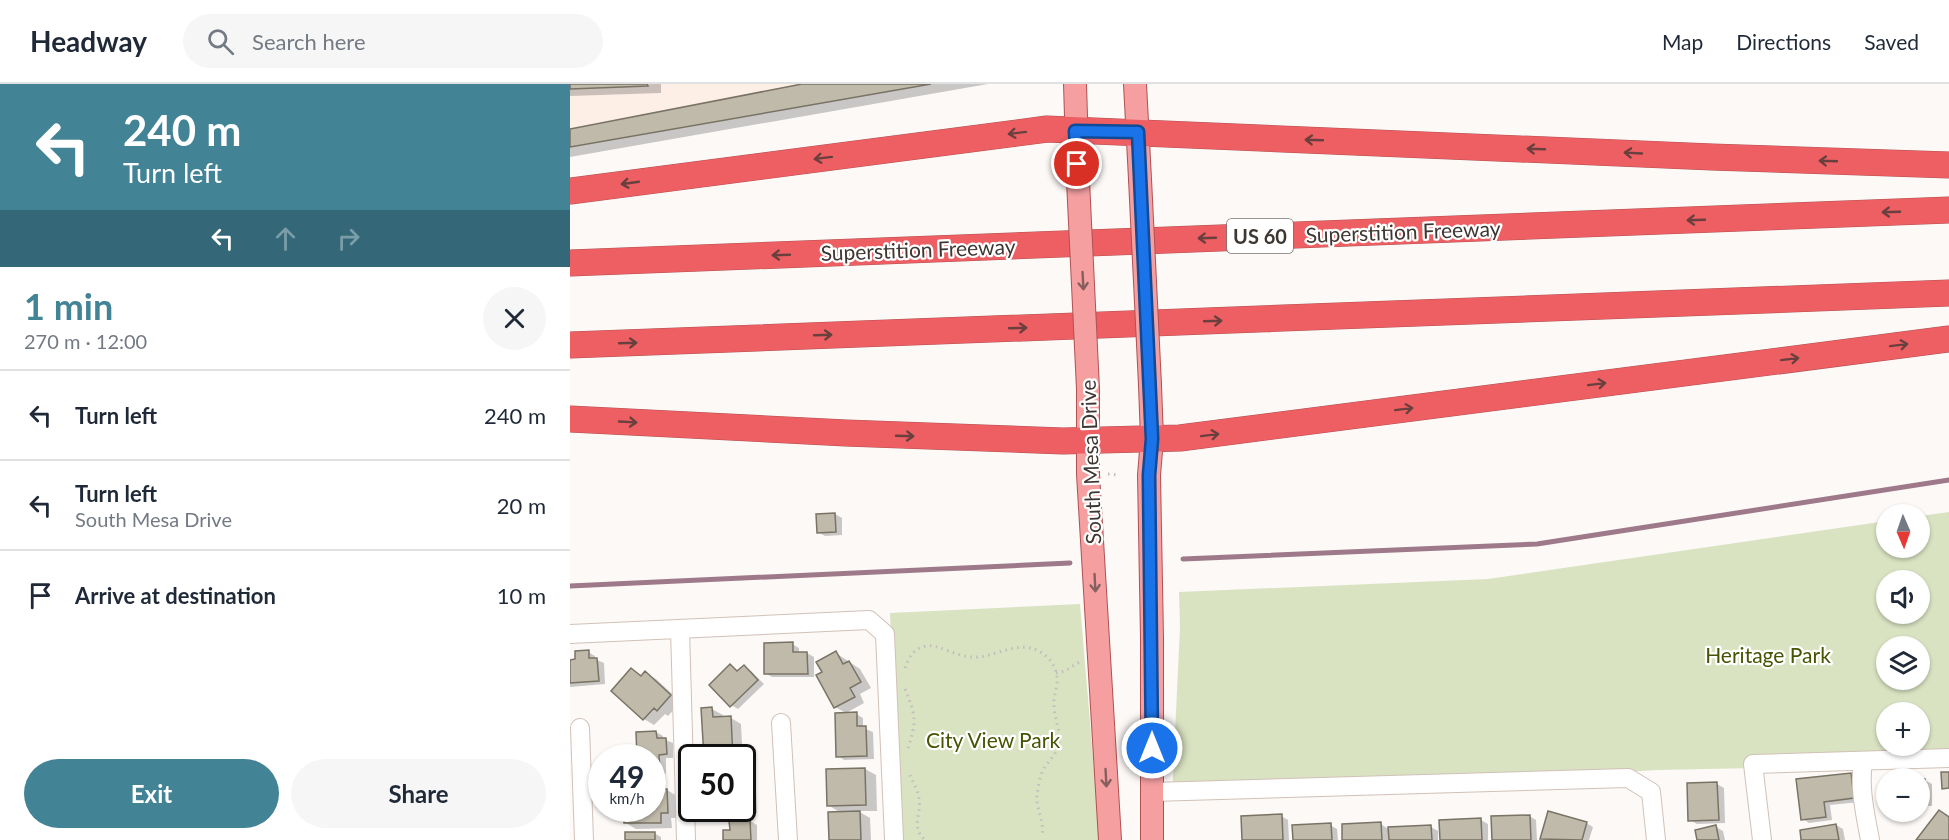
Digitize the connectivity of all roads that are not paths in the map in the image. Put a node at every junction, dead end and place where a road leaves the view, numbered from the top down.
1 (1075, 84) edge
2 (1135, 84) edge
3 (1075, 131) junction
4 (1138, 132) junction
5 (1949, 165) edge
6 (570, 191) edge
7 (1949, 210) edge
8 (570, 263) edge
9 (1949, 293) edge
10 (1949, 339) edge
11 (570, 345) edge
12 (570, 419) edge
13 (1152, 439) junction
14 (1088, 441) junction
15 (680, 629) junction
16 (570, 634) edge
17 (781, 723) dead end
18 (580, 728) dead end
19 (1949, 758) edge
20 (1863, 761) junction
21 (1152, 792) junction
22 (584, 840) edge
23 (686, 840) edge
24 (788, 840) edge
25 (894, 840) edge
26 (1110, 840) edge
27 (1152, 840) edge
28 (1656, 840) edge
29 (1762, 840) edge
30 (1870, 840) edge

1 - 3 main road, South Mesa Drive
2 - 4 main road
3 - 4 highway
3 -> 6 highway
3 -> 14 main road, South Mesa Drive, bridge
5 -> 4 highway
4 - 13 main road, bridge
7 -> 8 highway, Superstition Freeway / US 60
11 -> 9 highway
13 -> 10 highway
12 -> 14 highway
13 - 14 highway
13 - 21 main road
14 -> 26 main road, South Mesa Drive
15 - 16 street
15 - 23 street
15 - 25 street
17 - 24 street
18 - 22 street
19 - 20 street
20 - 29 street
20 - 30 street
21 - 27 main road
21 - 28 street

